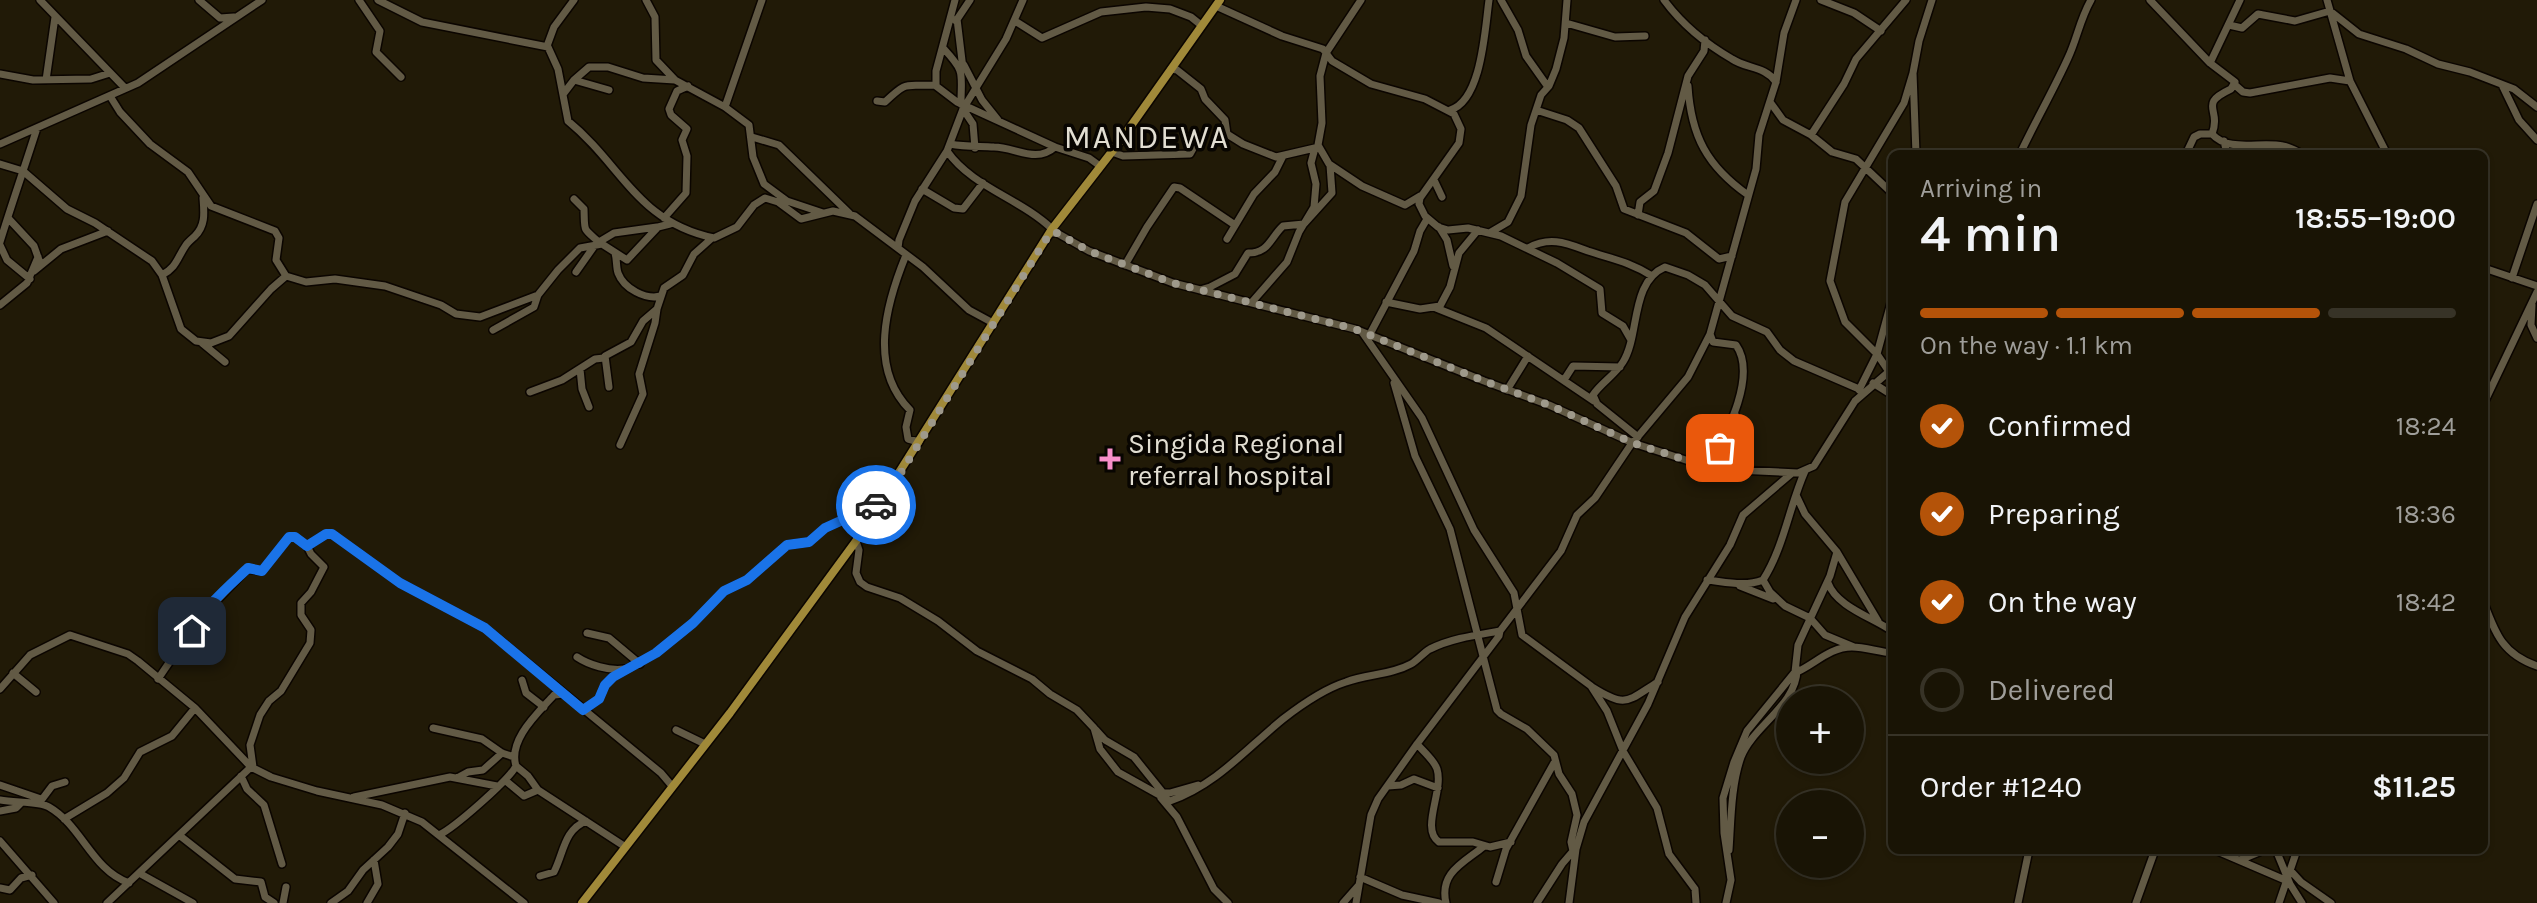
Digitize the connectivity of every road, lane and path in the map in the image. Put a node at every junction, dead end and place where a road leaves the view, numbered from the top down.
1 (199, 0) edge
2 (262, 0) edge
3 (359, 0) edge
4 (378, 0) edge
5 (574, 0) edge
6 (646, 0) edge
7 (762, 0) edge
8 (955, 0) edge
9 (970, 0) edge
10 (1023, 0) edge
11 (1361, 0) edge
12 (1489, 0) edge
13 (1501, 0) edge
14 (1567, 0) edge
15 (1664, 0) edge
16 (1796, 0) edge
17 (1821, 0) edge
18 (1906, 0) edge
19 (1932, 0) edge
20 (2091, 0) edge
21 (2150, 0) edge
22 (2240, 0) edge
23 (2327, 0) edge
24 (45, 2) edge
25 (1218, 3) edge
26 (2330, 11) junction
27 (55, 17) junction
28 (236, 17) junction
29 (957, 19) junction
30 (1015, 21) junction
31 (1566, 23) junction
32 (1201, 25) junction
33 (2229, 25) junction
34 (948, 28) junction
35 (1881, 31) junction
36 (1645, 36) dead end
37 (1705, 40) junction
38 (547, 46) junction
39 (944, 49) junction
40 (1326, 53) junction
41 (2210, 63) junction
42 (964, 65) junction
43 (1171, 69) junction
44 (110, 73) junction
45 (1913, 73) junction
46 (0, 74) edge
47 (961, 76) junction
48 (1688, 76) junction
49 (401, 77) dead end
50 (46, 80) junction
51 (574, 80) junction
52 (675, 80) junction
53 (2350, 81) junction
54 (1776, 82) junction
55 (936, 85) junction
56 (2235, 85) junction
57 (688, 86) junction
58 (1548, 87) junction
59 (2503, 87) junction
60 (125, 88) junction
61 (976, 89) junction
62 (609, 90) dead end
63 (564, 94) junction
64 (110, 96) junction
65 (877, 101) dead end
66 (1770, 102) junction
67 (963, 106) junction
68 (725, 107) junction
69 (2537, 107) edge
70 (1450, 110) junction
71 (1536, 110) junction
72 (1000, 123) junction
73 (37, 128) junction
74 (2212, 134) junction
75 (1811, 135) junction
76 (752, 137) junction
77 (2537, 140) edge
78 (2224, 141) junction
79 (0, 144) edge
80 (1195, 145) dead end
81 (2236, 145) junction
82 (948, 147) junction
83 (1055, 147) junction
84 (1317, 147) junction
85 (975, 148) junction
86 (1916, 150) edge
87 (2022, 150) edge
88 (2188, 150) edge
89 (2226, 150) edge
90 (2231, 150) edge
91 (2292, 150) edge
92 (2385, 150) edge
93 (1112, 152) junction
94 (1283, 156) junction
95 (1869, 159) junction
96 (1859, 161) junction
97 (0, 164) edge
98 (1329, 164) junction
99 (1100, 166) junction
100 (1865, 168) junction
101 (23, 171) junction
102 (1434, 180) junction
103 (983, 183) junction
104 (922, 189) junction
105 (1888, 189) edge
106 (1748, 195) junction
107 (202, 196) junction
108 (1420, 196) junction
109 (1442, 197) dead end
110 (574, 199) dead end
111 (2537, 204) edge
112 (823, 213) junction
113 (850, 214) junction
114 (1638, 215) junction
115 (8, 218) junction
116 (1427, 219) junction
117 (667, 221) junction
118 (1304, 224) junction
119 (1235, 225) junction
120 (658, 227) junction
121 (1439, 227) junction
122 (1478, 230) junction
123 (108, 231) junction
124 (1051, 231) junction
125 (1489, 233) junction
126 (712, 238) junction
127 (1227, 239) dead end
128 (598, 243) junction
129 (0, 244) edge
130 (895, 245) junction
131 (1528, 248) junction
132 (614, 251) junction
133 (906, 255) junction
134 (1732, 256) junction
135 (1125, 265) junction
136 (35, 268) junction
137 (1454, 269) junction
138 (2488, 269) edge
139 (576, 272) dead end
140 (162, 275) junction
141 (286, 276) junction
142 (1652, 276) junction
143 (2512, 278) junction
144 (2537, 289) edge
145 (1198, 290) junction
146 (538, 295) junction
147 (661, 296) junction
148 (1719, 300) junction
149 (2532, 301) junction
150 (1252, 302) junction
151 (1386, 302) junction
152 (0, 305) edge
153 (1436, 308) junction
154 (657, 309) junction
155 (1888, 314) edge
156 (993, 323) junction
157 (493, 330) dead end
158 (1366, 333) junction
159 (1710, 334) junction
160 (226, 337) junction
161 (2537, 338) edge
162 (1631, 340) junction
163 (200, 342) junction
164 (1877, 354) junction
165 (217, 356) junction
166 (1528, 356) junction
167 (604, 358) junction
168 (225, 362) dead end
169 (1620, 367) junction
170 (1888, 368) edge
171 (580, 369) junction
172 (1888, 374) edge
173 (1392, 375) junction
174 (1564, 380) junction
175 (1873, 383) junction
176 (609, 387) dead end
177 (1859, 389) junction
178 (1507, 390) junction
179 (530, 392) dead end
180 (1888, 392) edge
181 (2488, 394) edge
182 (1594, 401) junction
183 (1855, 401) junction
184 (589, 407) dead end
185 (1735, 412) junction
186 (1636, 440) junction
187 (919, 442) junction
188 (620, 445) dead end
189 (1710, 465) junction
190 (1748, 471) junction
191 (1805, 471) junction
192 (1792, 473) junction
193 (1795, 493) junction
194 (882, 503) junction
195 (856, 541) junction
196 (307, 546) junction
197 (1837, 552) junction
198 (1707, 580) junction
199 (1763, 580) junction
200 (1828, 582) junction
201 (1735, 584) junction
202 (1781, 603) junction
203 (1517, 607) junction
204 (2488, 613) edge
205 (1810, 618) junction
206 (1878, 621) junction
207 (1888, 628) edge
208 (1500, 631) junction
209 (1479, 632) junction
210 (587, 633) dead end
211 (1854, 647) junction
212 (1888, 652) edge
213 (1484, 653) junction
214 (577, 657) dead end
215 (640, 664) junction
216 (2537, 666) edge
217 (625, 668) junction
218 (1797, 670) junction
219 (13, 673) junction
220 (158, 679) junction
221 (522, 680) dead end
222 (1658, 682) junction
223 (1591, 686) junction
224 (0, 689) edge
225 (36, 692) dead end
226 (564, 694) junction
227 (544, 707) junction
228 (195, 708) junction
229 (583, 710) junction
230 (433, 728) dead end
231 (1094, 728) junction
232 (676, 730) dead end
233 (705, 744) junction
234 (1417, 744) junction
235 (1623, 751) junction
236 (502, 753) junction
237 (514, 757) junction
238 (1555, 761) junction
239 (516, 766) junction
240 (252, 768) junction
241 (241, 776) junction
242 (457, 778) junction
243 (506, 781) junction
244 (65, 782) dead end
245 (0, 785) edge
246 (498, 786) junction
247 (672, 786) junction
248 (1388, 786) junction
249 (1438, 788) junction
250 (538, 790) junction
251 (1162, 796) junction
252 (352, 798) junction
253 (0, 800) edge
254 (41, 801) junction
255 (20, 804) junction
256 (0, 811) edge
257 (405, 813) junction
258 (64, 819) junction
259 (586, 821) junction
260 (179, 835) junction
261 (439, 835) junction
262 (0, 841) edge
263 (1511, 842) junction
264 (624, 846) junction
265 (1483, 847) junction
266 (1574, 850) junction
267 (2028, 854) edge
268 (2154, 854) edge
269 (2225, 854) edge
270 (2254, 854) edge
271 (2278, 854) edge
272 (2295, 854) edge
273 (374, 860) junction
274 (2239, 860) junction
275 (282, 864) dead end
276 (139, 873) junction
277 (32, 875) junction
278 (2287, 875) junction
279 (540, 876) dead end
280 (1360, 881) junction
281 (1496, 882) dead end
282 (129, 883) junction
283 (286, 887) dead end
284 (0, 888) edge
285 (1444, 890) junction
286 (1429, 899) junction
287 (2136, 902) edge
288 (54, 903) edge
289 (107, 903) edge
290 (193, 903) edge
291 (274, 903) edge
292 (283, 903) edge
293 (331, 903) edge
294 (367, 903) edge
295 (524, 903) edge
296 (582, 903) edge
297 (1228, 903) edge
298 (1343, 903) edge
299 (1356, 903) edge
300 (1439, 903) edge
301 (1446, 903) edge
302 (1540, 903) edge
303 (1569, 903) edge
304 (1696, 903) edge
305 (1726, 903) edge
306 (2018, 903) edge
307 (2279, 903) edge
308 (2302, 903) edge
309 (2331, 903) edge

1 - 28 street
2 - 28 street
3 - 49 street
4 - 38 street
5 - 38 street
6 - 52 street
7 - 68 street
8 - 34 street
9 - 29 street
10 - 30 street
11 - 40 street
12 - 70 street
13 - 58 street
14 - 31 street
15 - 37 street
16 - 54 street
17 - 35 street
18 - 35 street
19 - 45 street
20 - 87 street
21 - 41 street
22 - 33 street
23 - 26 street
24 - 27 street
25 - 32 main road
25 - 40 street
26 - 33 street
26 - 53 street
26 - 59 street
27 - 44 street
27 - 50 street
28 - 60 street
29 - 34 street
29 - 42 street
30 - 32 street
30 - 61 street
31 - 36 street
31 - 58 street
32 - 43 main road
33 - 41 street
34 - 39 street
35 - 75 street
37 - 48 street
37 - 54 street
38 - 63 street
39 - 47 street
39 - 55 street
40 - 70 street
40 - 84 street
41 - 56 street
42 - 47 street
42 - 61 street
43 - 93 main road
43 - 94 street
44 - 50 street
44 - 60 street
45 - 86 street
45 - 95 street
46 - 50 street
47 - 67 street
48 - 106 street
48 - 114 street
51 - 52 street
51 - 62 street
51 - 63 street
52 - 57 street
53 - 56 street
53 - 92 street
54 - 66 street
55 - 65 street
55 - 67 street
56 - 74 street
57 - 68 street
57 - 117 street
58 - 71 street
59 - 69 street
59 - 77 street
60 - 64 street
61 - 67 street
61 - 72 street
63 - 117 street
64 - 73 street
64 - 107 street
66 - 75 street
66 - 106 street
67 - 72 street
67 - 82 street
67 - 85 street
68 - 76 street
70 - 102 street
71 - 114 street
71 - 125 street
72 - 83 street
73 - 79 street
73 - 101 street
74 - 78 street
74 - 88 street
75 - 96 street
76 - 112 street
76 - 113 street
78 - 81 street
78 - 89 street
80 - 93 street
81 - 90 street
81 - 91 street
82 - 85 street
82 - 103 street
82 - 104 street
83 - 85 street
83 - 99 street
84 - 94 street
84 - 98 street
84 - 118 street
93 - 99 main road
94 - 119 street
95 - 96 street
95 - 100 street
96 - 100 street
97 - 101 street
98 - 108 street
98 - 118 street
99 - 124 main road
100 - 105 street
100 - 164 street
101 - 115 street
101 - 123 street
102 - 108 street
102 - 109 street
103 - 104 street
103 - 124 street
104 - 130 street
106 - 134 street
107 - 140 street
107 - 141 street
108 - 116 street
110 - 128 street
111 - 143 street
112 - 113 street
112 - 126 street
113 - 130 street
114 - 134 street
115 - 129 street
115 - 136 street
116 - 121 street
116 - 151 street
117 - 120 street
117 - 126 street
118 - 145 street
118 - 150 street
119 - 127 street
119 - 135 street
120 - 128 street
120 - 132 street
121 - 122 street
121 - 137 street
122 - 125 street
122 - 137 street
123 - 136 street
123 - 140 street
124 - 135 street
124 - 156 main road
125 - 131 street
126 - 147 street
128 - 132 street
128 - 139 street
128 - 146 street
129 - 136 street
130 - 133 street
131 - 142 street
131 - 162 street
132 - 147 street
133 - 156 street
133 - 187 street
134 - 148 street
135 - 145 street
136 - 152 street
137 - 153 street
138 - 143 street
140 - 163 street
141 - 146 street
141 - 160 street
142 - 148 street
142 - 162 street
143 - 144 street
144 - 149 street
145 - 150 street
146 - 157 street
147 - 154 street
148 - 159 street
148 - 177 street
149 - 161 street
149 - 181 street
150 - 158 street
151 - 153 street
151 - 158 street
153 - 166 street
154 - 167 street
154 - 188 street
155 - 164 street
156 - 187 main road
158 - 173 street
158 - 178 street
159 - 185 street
159 - 186 street
160 - 163 street
160 - 165 street
162 - 169 street
163 - 165 street
164 - 170 street
164 - 177 street
165 - 168 street
166 - 174 street
166 - 178 street
167 - 171 street
167 - 176 street
169 - 174 street
169 - 182 street
171 - 179 street
171 - 184 street
172 - 175 street
173 - 203 street
173 - 209 street
174 - 182 street
175 - 180 street
175 - 183 street
177 - 183 street
178 - 186 street
182 - 186 street
183 - 191 street
185 - 189 street
185 - 190 street
186 - 189 street
186 - 203 street
187 - 194 main road
189 - 190 street
190 - 192 street
191 - 192 street
191 - 193 street
192 - 198 street
193 - 197 street
193 - 199 street
194 - 195 main road
194 - 215 street
195 - 231 street
195 - 233 main road
196 - 220 street
196 - 226 street
196 - 240 street
197 - 200 street
197 - 206 street
198 - 201 street
198 - 222 street
199 - 201 street
199 - 202 street
200 - 205 street
200 - 206 street
201 - 202 street
202 - 205 street
203 - 208 street
203 - 223 street
204 - 216 street
205 - 211 street
205 - 218 street
206 - 207 street
208 - 209 street
208 - 213 street
209 - 213 street
209 - 251 street
210 - 215 street
211 - 212 street
211 - 218 street
213 - 234 street
213 - 238 street
214 - 217 street
215 - 217 street
217 - 229 street
218 - 305 street
219 - 220 street
219 - 224 street
219 - 225 street
220 - 228 street
221 - 227 street
222 - 223 street
222 - 235 street
223 - 235 street
226 - 227 street
226 - 229 street
227 - 237 street
228 - 240 street
228 - 258 street
229 - 247 street
230 - 236 street
231 - 251 street
231 - 251 street
232 - 233 street
233 - 247 main road
234 - 248 street
234 - 249 street
235 - 266 street
235 - 304 street
236 - 237 street
236 - 242 street
237 - 239 street
238 - 263 street
238 - 266 street
239 - 243 street
239 - 250 street
240 - 241 street
240 - 252 street
241 - 260 street
241 - 275 street
242 - 246 street
242 - 252 street
243 - 246 street
243 - 250 street
244 - 254 street
245 - 254 street
246 - 261 street
247 - 264 main road
248 - 249 street
248 - 280 street
249 - 265 street
250 - 259 street
251 - 297 street
252 - 257 street
253 - 255 street
254 - 255 street
254 - 258 street
255 - 256 street
257 - 261 street
257 - 273 street
258 - 282 street
259 - 264 street
259 - 279 street
260 - 276 street
260 - 291 street
261 - 295 street
262 - 277 street
263 - 265 street
263 - 281 street
264 - 296 main road
265 - 285 street
266 - 302 street
266 - 303 street
267 - 306 street
268 - 287 street
269 - 274 street
270 - 274 street
271 - 278 street
272 - 278 street
273 - 293 street
273 - 294 street
274 - 278 street
276 - 282 street
276 - 290 street
277 - 284 street
277 - 288 street
278 - 307 street
278 - 308 street
278 - 309 street
280 - 286 street
280 - 298 street
280 - 299 street
282 - 289 street
283 - 292 street
285 - 286 street
285 - 301 street
286 - 300 street

